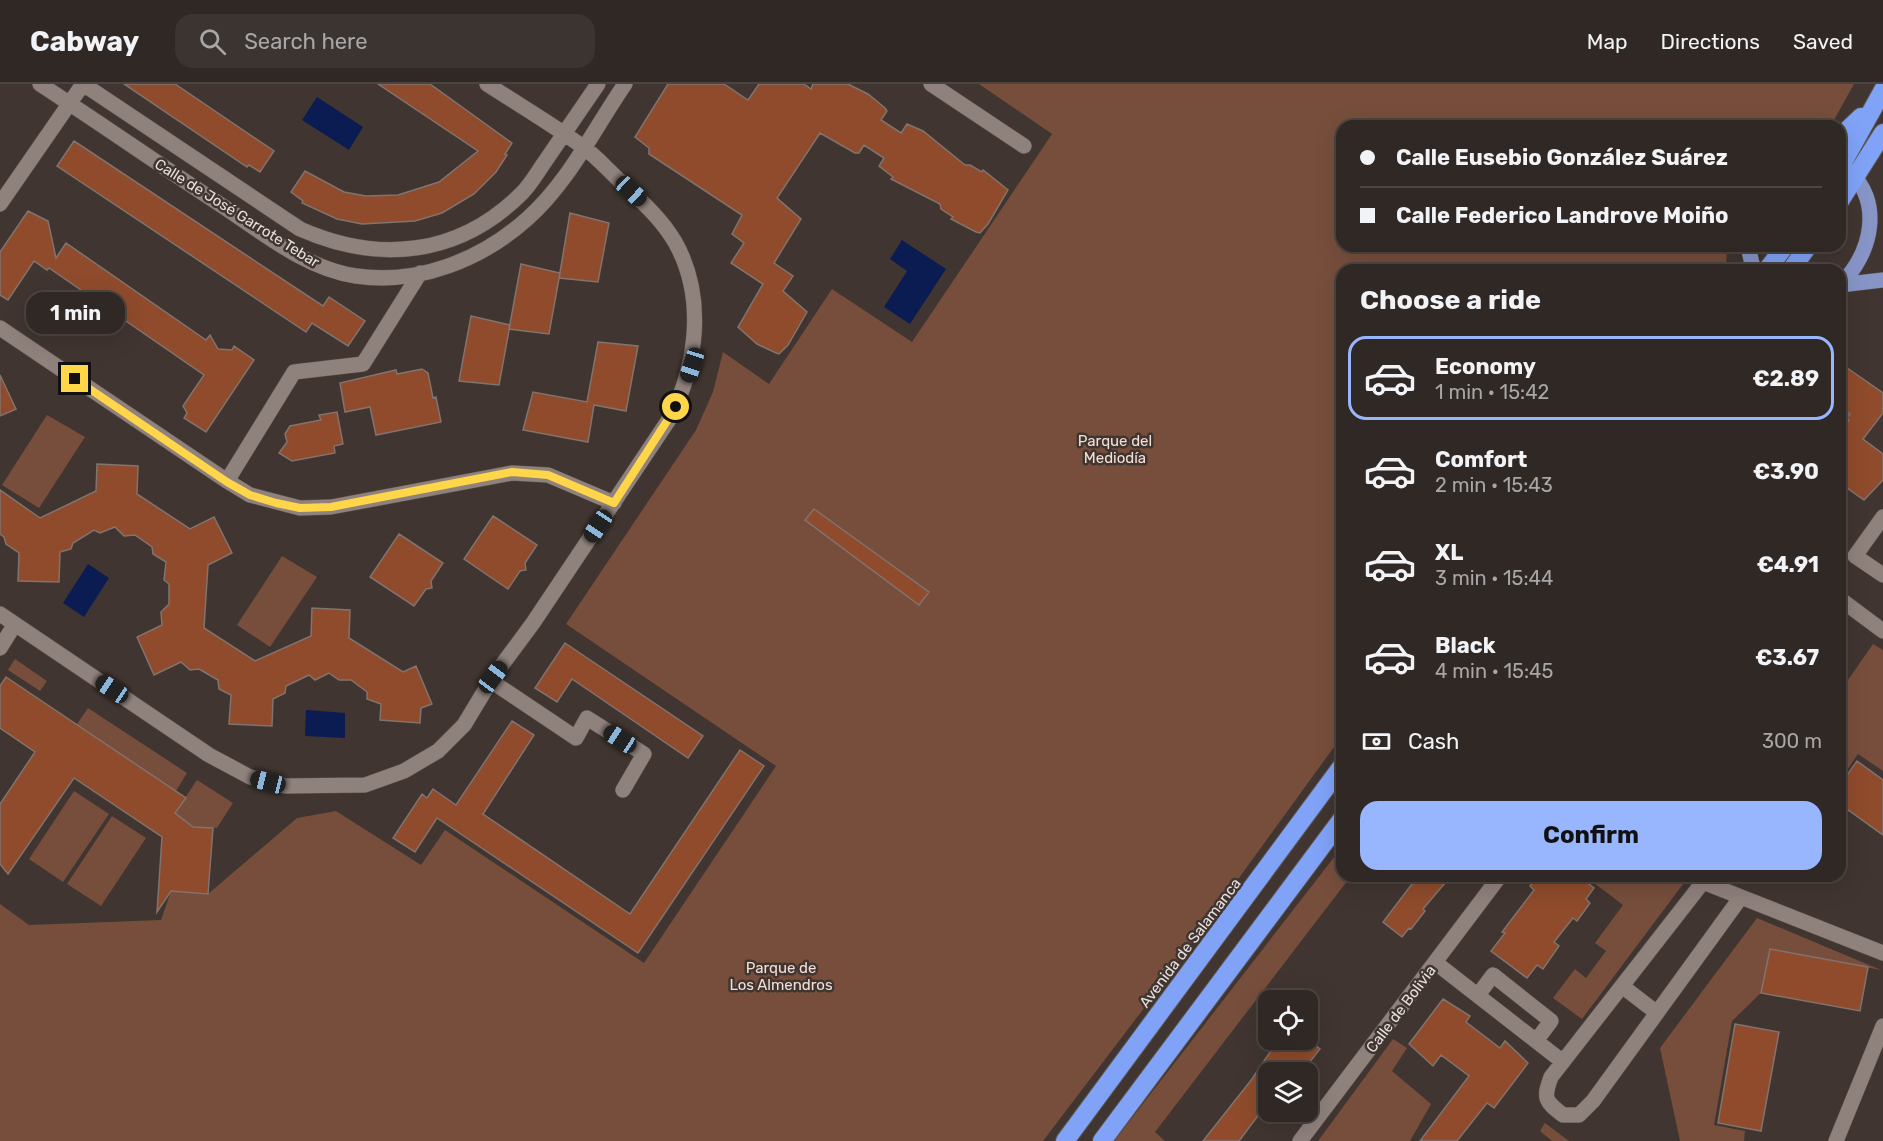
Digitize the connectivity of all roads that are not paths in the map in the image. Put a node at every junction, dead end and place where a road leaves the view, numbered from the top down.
1 (40, 84) edge
2 (83, 84) edge
3 (487, 84) edge
4 (598, 84) edge
5 (625, 84) edge
6 (931, 84) edge
7 (1879, 97) edge
8 (69, 103) junction
9 (1846, 131) edge
10 (564, 134) junction
11 (1883, 134) edge
12 (1024, 146) dead end
13 (584, 147) junction
14 (1846, 158) edge
15 (1846, 170) edge
16 (1857, 176) junction
17 (1846, 192) edge
18 (0, 204) edge
19 (1881, 225) edge
20 (420, 273) junction
21 (1846, 279) edge
22 (1883, 280) edge
23 (1846, 284) edge
24 (0, 328) edge
25 (227, 482) junction
26 (614, 503) junction
27 (1883, 517) edge
28 (1883, 575) edge
29 (1846, 603) edge
30 (0, 614) edge
31 (15, 624) junction
32 (1883, 631) edge
33 (0, 648) edge
34 (491, 681) junction
35 (1336, 774) edge
36 (623, 790) dead end
37 (1336, 827) edge
38 (1496, 882) edge
39 (1741, 897) junction
40 (1883, 953) edge
41 (1436, 963) junction
42 (1622, 986) junction
43 (1478, 995) junction
44 (1657, 1013) junction
45 (1883, 1026) edge
46 (1536, 1041) junction
47 (1563, 1062) junction
48 (1065, 1141) edge
49 (1102, 1141) edge
50 (1300, 1141) edge
51 (1836, 1141) edge

1 - 8 street, Calle de José Garrote Tebar
2 - 8 street
2 - 10 street, Calle de José Garrote Tebar
3 - 10 street
4 - 10 street, Calle de José Garrote Tebar
5 - 13 street, Calle de José Garrote Tebar
6 - 12 street
7 - 9 highway
7 - 14 highway
8 - 18 street
8 - 20 street, Calle de José Garrote Tebar
10 - 13 street
11 - 16 highway
13 - 20 street, Calle de José Garrote Tebar
13 - 26 street
15 - 16 main road
16 - 17 highway
16 - 19 main road
19 - 21 main road
20 - 25 street
22 - 23 main road
24 - 25 street
25 - 26 street
26 - 34 street
27 - 28 street
29 - 32 street
30 - 31 street
31 - 33 street
31 - 34 street
34 - 36 street
35 - 48 highway, Avenida de Salamanca
37 - 49 highway
38 - 41 street, Calle de Bolivia
39 - 40 street
39 - 42 street
39 - 44 street
41 - 43 street
41 - 50 street, Calle de Bolivia
42 - 44 street
42 - 47 street
43 - 46 street
43 - 46 street
44 - 47 street
45 - 51 street
46 - 47 street

